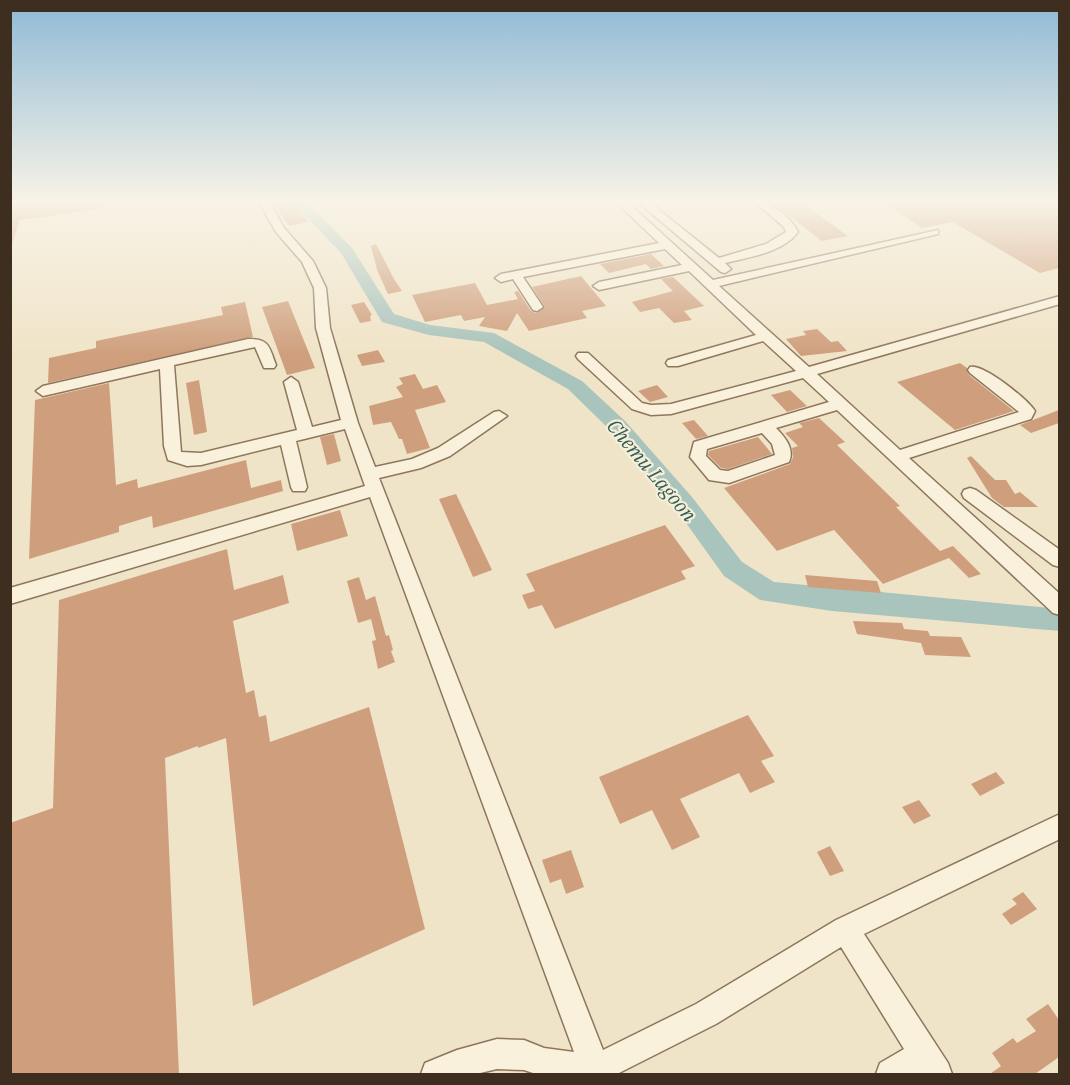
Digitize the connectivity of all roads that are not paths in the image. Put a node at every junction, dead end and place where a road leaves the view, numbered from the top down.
1 (300, 253) edge
2 (629, 253) edge
3 (675, 253) edge
4 (705, 253) edge
5 (748, 253) edge
6 (846, 253) edge
7 (717, 262) junction
8 (691, 267) junction
9 (516, 275) junction
10 (501, 278) dead end
11 (737, 278) junction
12 (710, 284) junction
13 (599, 286) dead end
14 (1059, 300) edge
15 (537, 307) dead end
16 (766, 336) junction
17 (583, 356) dead end
18 (167, 363) junction
19 (673, 363) dead end
20 (268, 365) dead end
21 (975, 370) dead end
22 (806, 374) junction
23 (291, 382) dead end
24 (43, 392) dead end
25 (840, 404) junction
26 (499, 416) dead end
27 (350, 423) junction
28 (765, 427) junction
29 (306, 434) junction
30 (286, 438) junction
31 (895, 457) junction
32 (372, 482) junction
33 (299, 487) dead end
34 (970, 494) dead end
35 (993, 510) junction
36 (966, 522) junction
37 (1059, 560) edge
38 (10, 596) edge
39 (1059, 607) edge
40 (1059, 826) edge
41 (845, 929) junction
42 (930, 1064) edge
43 (596, 1072) edge
44 (436, 1074) edge
45 (891, 1074) edge

1 - 27 street
2 - 9 street
3 - 8 street
4 - 7 street
5 - 7 street
6 - 11 street
7 - 11 street
8 - 12 street
8 - 13 street
9 - 10 street
9 - 15 street
11 - 12 street
12 - 16 street
14 - 22 street
16 - 19 street
16 - 22 street
17 - 22 street
18 - 20 street
18 - 24 street
18 - 30 street
21 - 31 street
22 - 25 street
23 - 29 street
25 - 28 street
25 - 31 street
26 - 32 street
27 - 29 street
27 - 32 street
28 - 28 street
29 - 30 street
30 - 33 street
31 - 36 street
32 - 38 street
32 - 43 street
34 - 35 street
35 - 36 street
35 - 37 street
36 - 39 street
40 - 41 street
41 - 42 street
41 - 43 street
42 - 45 street
43 - 44 street

